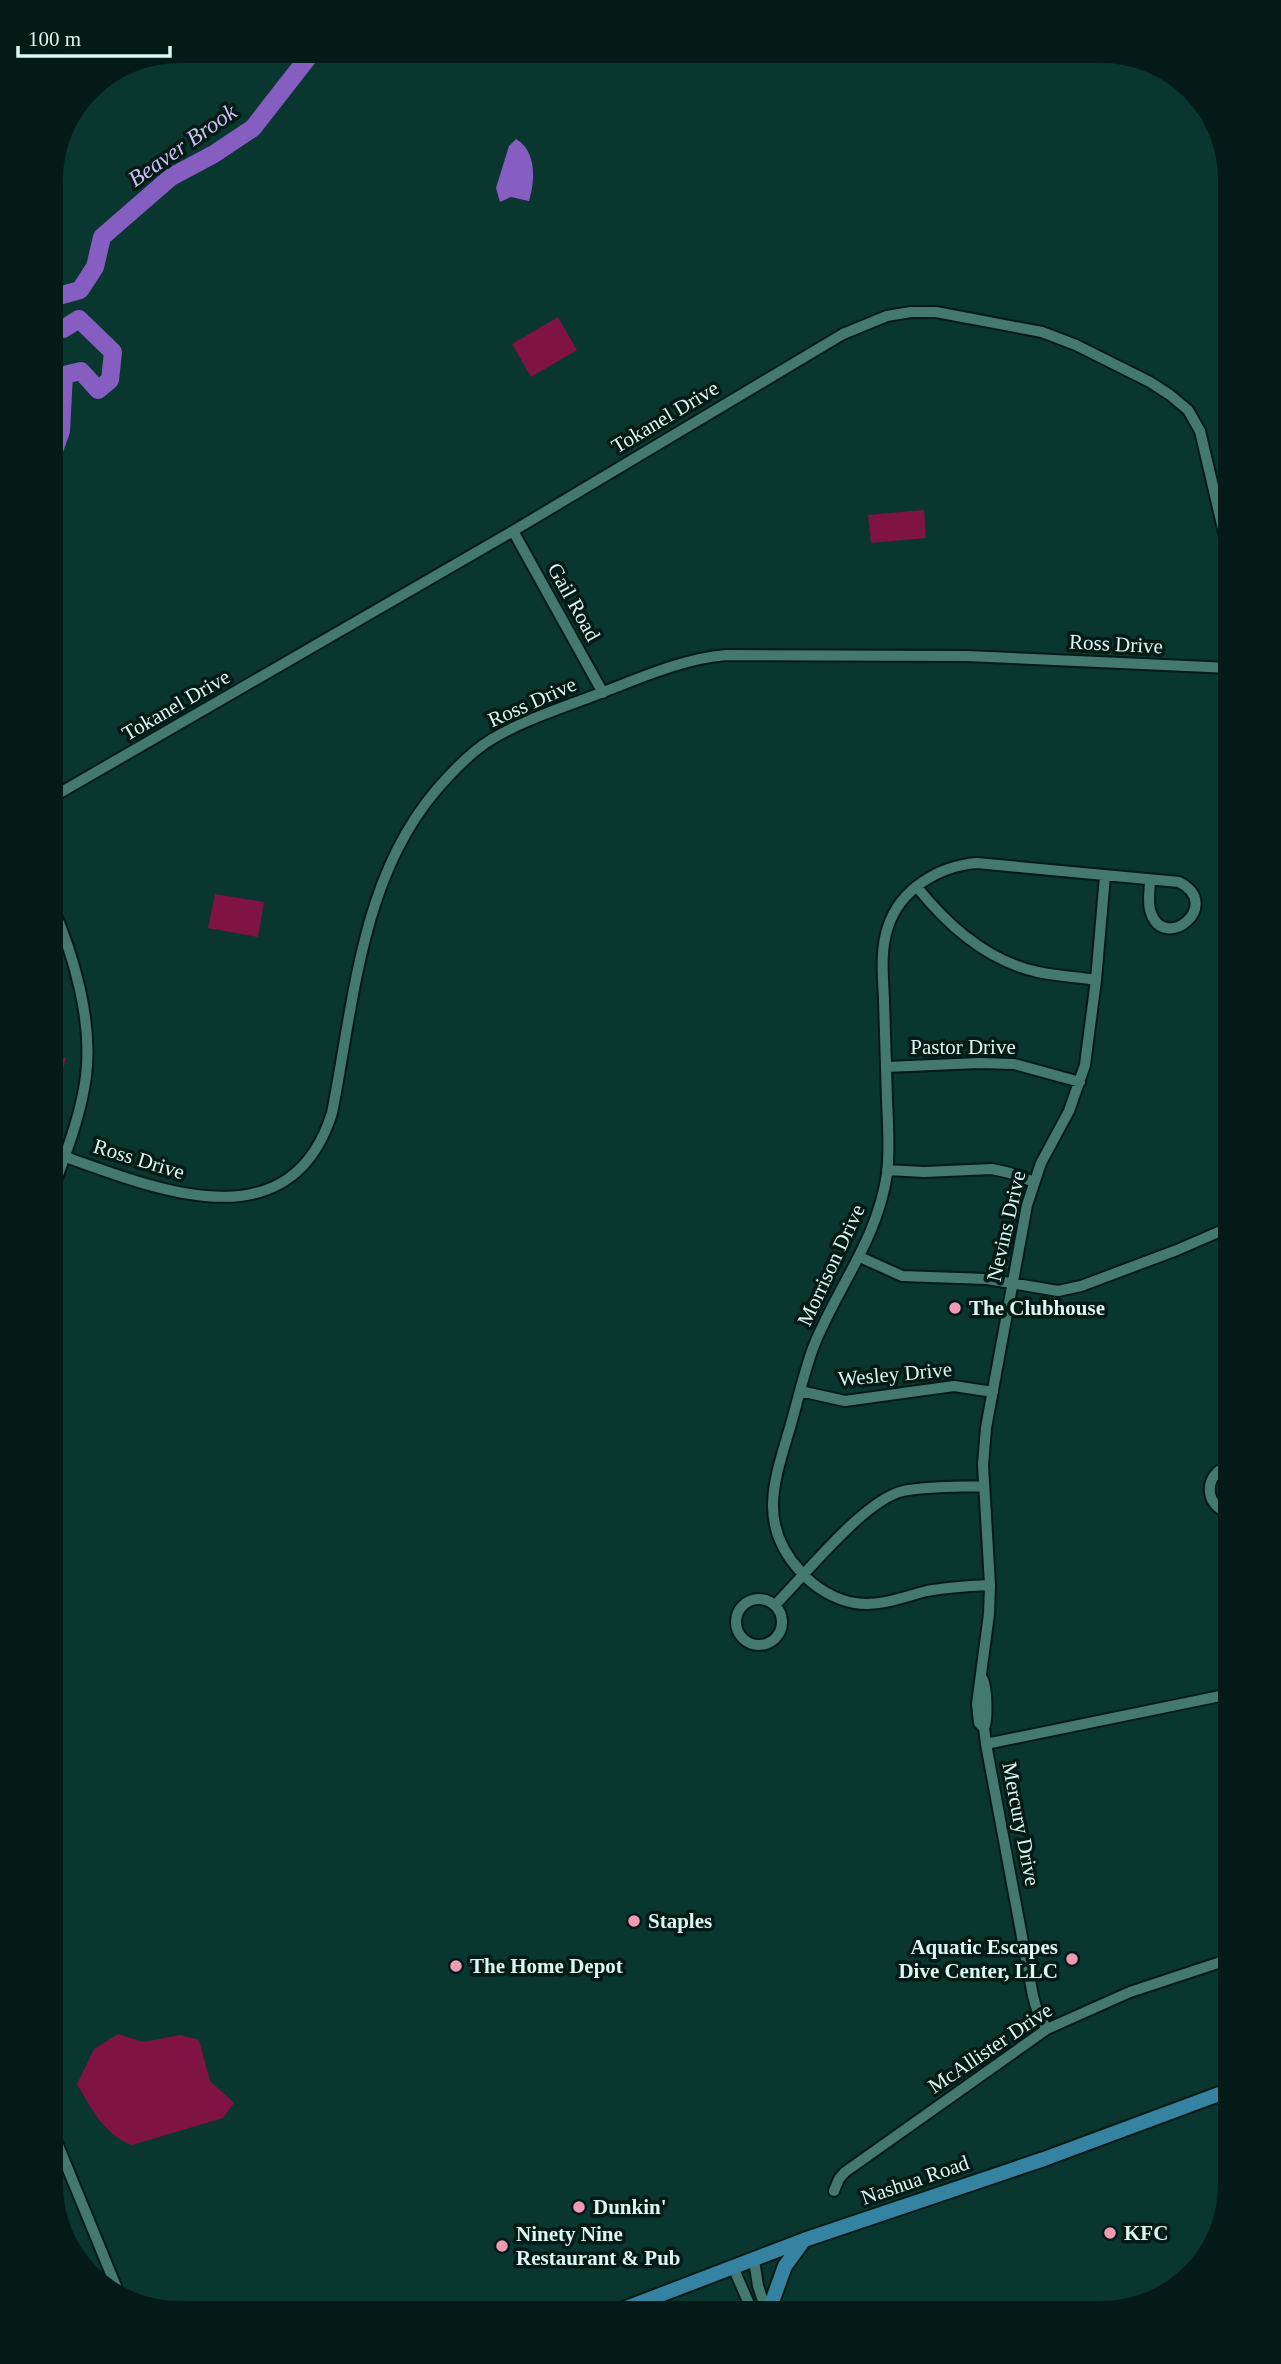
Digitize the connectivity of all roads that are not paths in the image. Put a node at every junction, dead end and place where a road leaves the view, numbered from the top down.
1 (1218, 509) edge
2 (513, 531) junction
3 (1218, 667) edge
4 (603, 693) junction
5 (63, 791) edge
6 (1105, 876) junction
7 (1150, 880) junction
8 (917, 887) junction
9 (63, 938) edge
10 (1096, 980) junction
11 (886, 1067) junction
12 (1080, 1082) junction
13 (64, 1156) junction
14 (63, 1159) edge
15 (887, 1170) junction
16 (1034, 1182) junction
17 (1218, 1232) edge
18 (860, 1257) junction
19 (1012, 1282) junction
20 (800, 1391) junction
21 (993, 1392) junction
22 (1218, 1471) edge
23 (984, 1486) junction
24 (1218, 1508) edge
25 (804, 1576) junction
26 (990, 1585) junction
27 (775, 1605) junction
28 (1218, 1696) edge
29 (986, 1744) junction
30 (1218, 1963) edge
31 (1047, 2029) junction
32 (1218, 2094) edge
33 (63, 2157) edge
34 (834, 2191) dead end
35 (804, 2240) junction
36 (754, 2260) junction
37 (733, 2267) junction
38 (114, 2281) edge
39 (644, 2301) edge
40 (748, 2301) edge
41 (764, 2301) edge
42 (772, 2301) edge

1 - 2 street, Tokanel Drive
2 - 4 street, Gail Road
2 - 5 street, Tokanel Drive
3 - 4 street, Ross Drive
4 - 13 street, Ross Drive
6 - 7 street, Morrison Drive
6 - 8 street, Morrison Drive
6 - 10 street, Nevins Drive
7 - 7 street, Morrison Drive
8 - 10 street
8 - 11 street, Morrison Drive
9 - 13 street
10 - 12 street, Nevins Drive
11 - 12 street, Pastor Drive
11 - 15 street, Morrison Drive
12 - 16 street, Nevins Drive
13 - 14 street
15 - 16 street
15 - 18 street, Morrison Drive
16 - 19 street, Nevins Drive
17 - 19 street
18 - 19 street
18 - 20 street, Morrison Drive
19 - 21 street, Nevins Drive
20 - 21 street, Wesley Drive
20 - 25 street, Morrison Drive
21 - 23 street, Nevins Drive
22 - 24 street
23 - 25 street
23 - 26 street, Nevins Drive
25 - 26 street, Morrison Drive
25 - 27 street
26 - 29 street, Nevins Drive
27 - 27 street
28 - 29 street, Mercury Drive
29 - 31 street, Mercury Drive
30 - 31 street, McAllister Drive
31 - 34 street, McAllister Drive
32 - 35 main road, Nashua Road
33 - 38 street
35 - 36 main road, Nashua Road
35 - 42 main road
36 - 37 main road, Nashua Road
36 - 41 street
37 - 39 main road, Nashua Road
37 - 40 street

